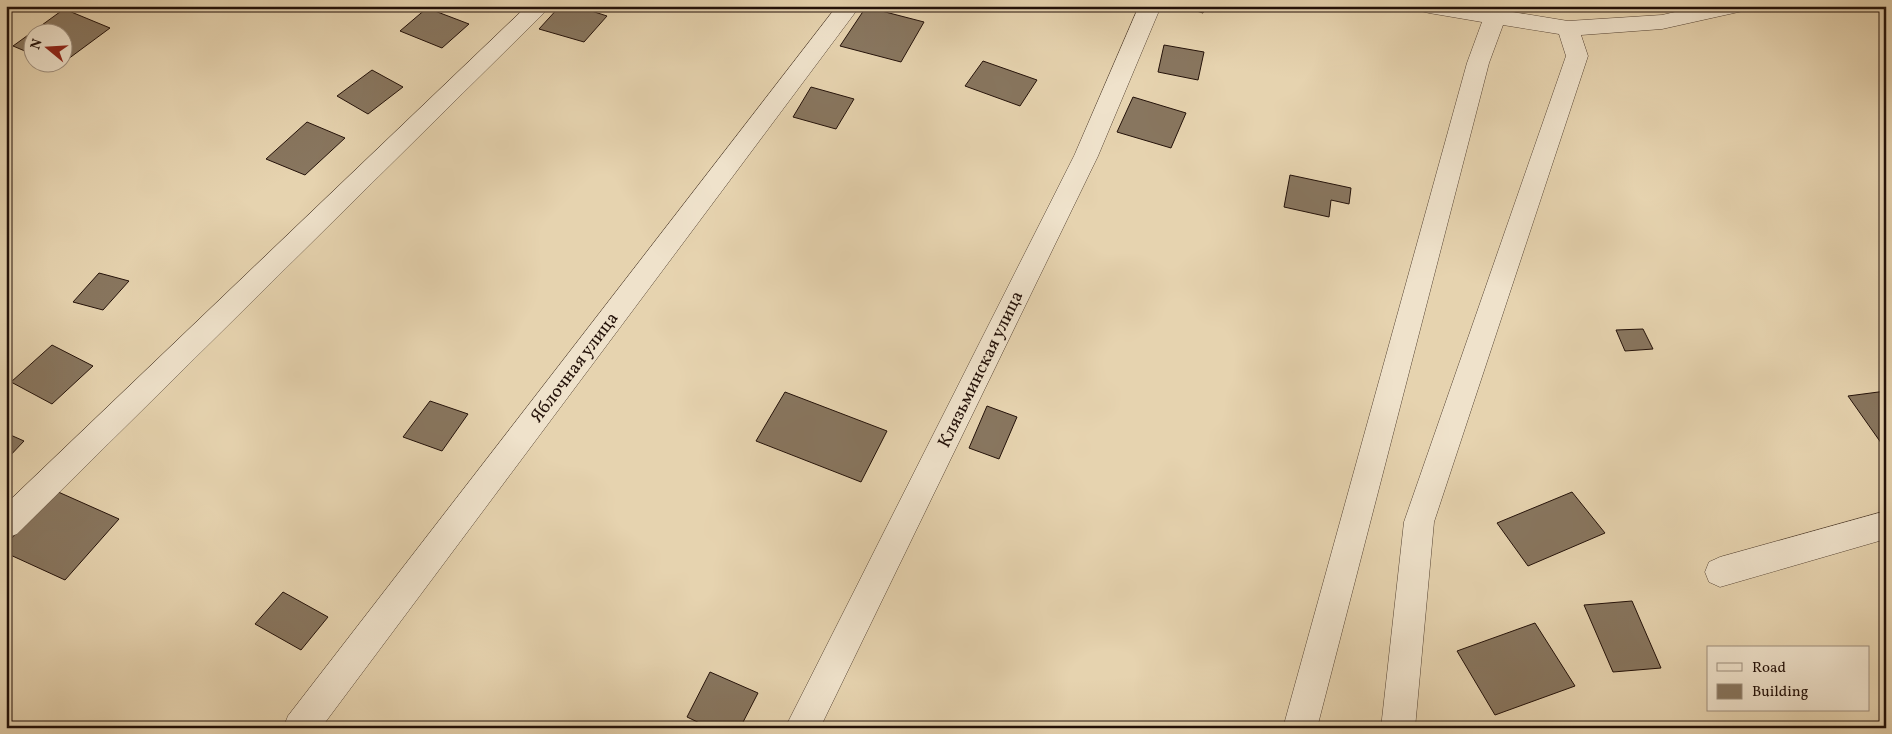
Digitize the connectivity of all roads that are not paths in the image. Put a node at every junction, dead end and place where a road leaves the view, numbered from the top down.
1 (540, 6) edge
2 (849, 6) edge
3 (1150, 6) edge
4 (1429, 6) edge
5 (1735, 6) edge
6 (1495, 17) junction
7 (1568, 28) junction
8 (6, 524) edge
9 (1886, 525) edge
10 (1720, 572) dead end
11 (300, 728) edge
12 (802, 728) edge
13 (1300, 728) edge
14 (1398, 728) edge

1 - 8 street
2 - 11 street, Яблочная улица
3 - 12 street, Клязьминская улица
4 - 6 street
5 - 7 street
6 - 7 street
6 - 13 street
7 - 14 street
9 - 10 street

